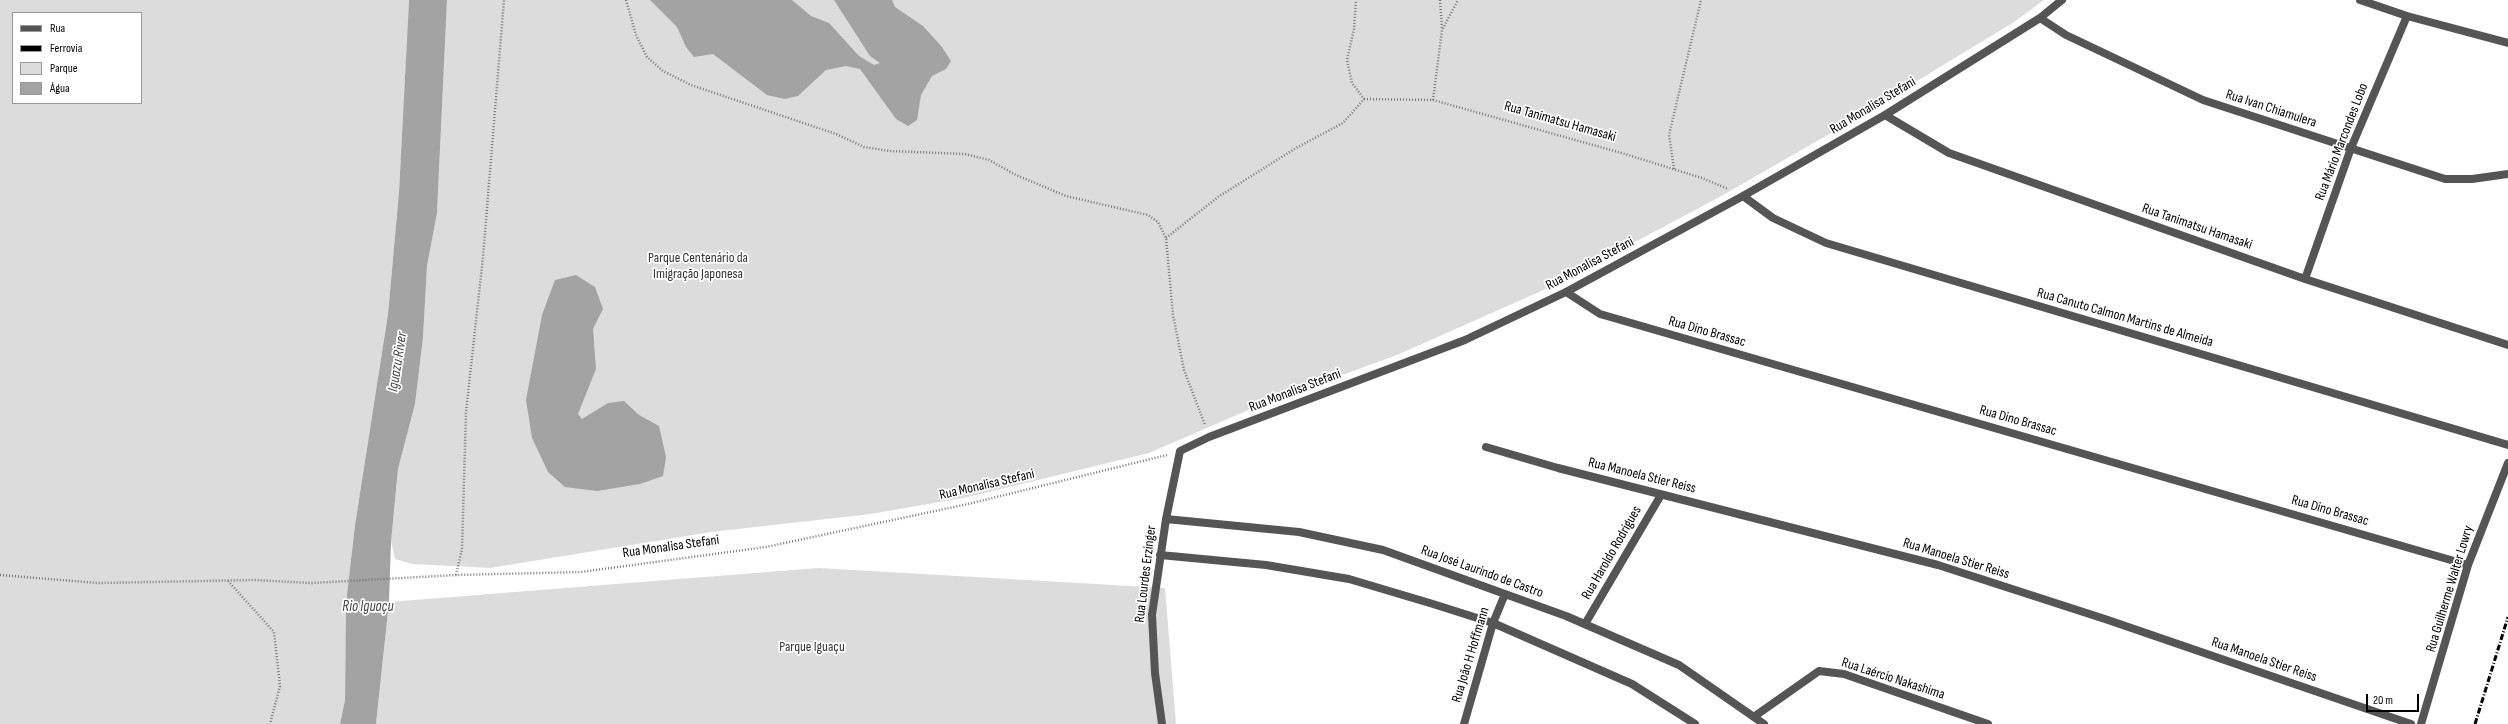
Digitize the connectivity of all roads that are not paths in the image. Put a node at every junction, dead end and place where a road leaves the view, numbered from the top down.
1 (2062, 0) edge
2 (2360, 0) edge
3 (2407, 16) junction
4 (2040, 18) junction
5 (2508, 43) edge
6 (1885, 115) junction
7 (2352, 148) junction
8 (2508, 174) edge
9 (1743, 196) junction
10 (2305, 279) junction
11 (1566, 292) junction
12 (2508, 345) edge
13 (2508, 445) edge
14 (1486, 447) dead end
15 (1180, 451) joint
16 (2508, 463) edge
17 (1661, 495) junction
18 (1166, 519) junction
19 (1160, 555) junction
20 (2468, 565) junction
21 (1505, 594) junction
22 (1493, 623) junction
23 (1585, 624) junction
24 (1755, 716) junction
25 (1162, 724) edge
26 (1464, 724) edge
27 (1695, 724) edge
28 (1764, 724) edge
29 (1988, 724) edge
30 (2411, 724) edge
31 (2421, 724) edge

1 - 4 street, Rua Monalisa Stefani
2 - 3 street
3 - 5 street
3 - 7 street, Rua Mário Marcondes Lobo
4 - 6 street, Rua Monalisa Stefani
4 - 7 street, Rua Ivan Chiamulera
6 - 9 street, Rua Monalisa Stefani
6 - 10 street, Rua Tanimatsu Hamasaki
7 - 8 street, Rua Ivan Chiamulera
7 - 10 street, Rua Mário Marcondes Lobo
9 - 11 street, Rua Monalisa Stefani
9 - 13 street, Rua Canuto Calmon Martins de Almeida
10 - 12 street, Rua Tanimatsu Hamasaki
11 - 15 street, Rua Monalisa Stefani
11 - 20 street, Rua Dino Brassac
14 - 17 street, Rua Manoela Stier Reiss
15 - 18 street, Rua Lourdes Erzinger
16 - 20 street, Rua Guilherme Walter Lowry
17 - 23 street, Rua Haroldo Rodrigues
17 - 30 street, Rua Manoela Stier Reiss
18 - 19 street, Rua Lourdes Erzinger
18 - 21 street, Rua José Laurindo de Castro
19 - 22 street
19 - 25 street, Rua Lourdes Erzinger
20 - 31 street, Rua Guilherme Walter Lowry
21 - 22 street, Rua João H Hoffmann
21 - 23 street, Rua José Laurindo de Castro
22 - 26 street, Rua João H Hoffmann
22 - 27 street
23 - 24 street, Rua José Laurindo de Castro
24 - 28 street, Rua José Laurindo de Castro
24 - 29 street, Rua Laércio Nakashima

